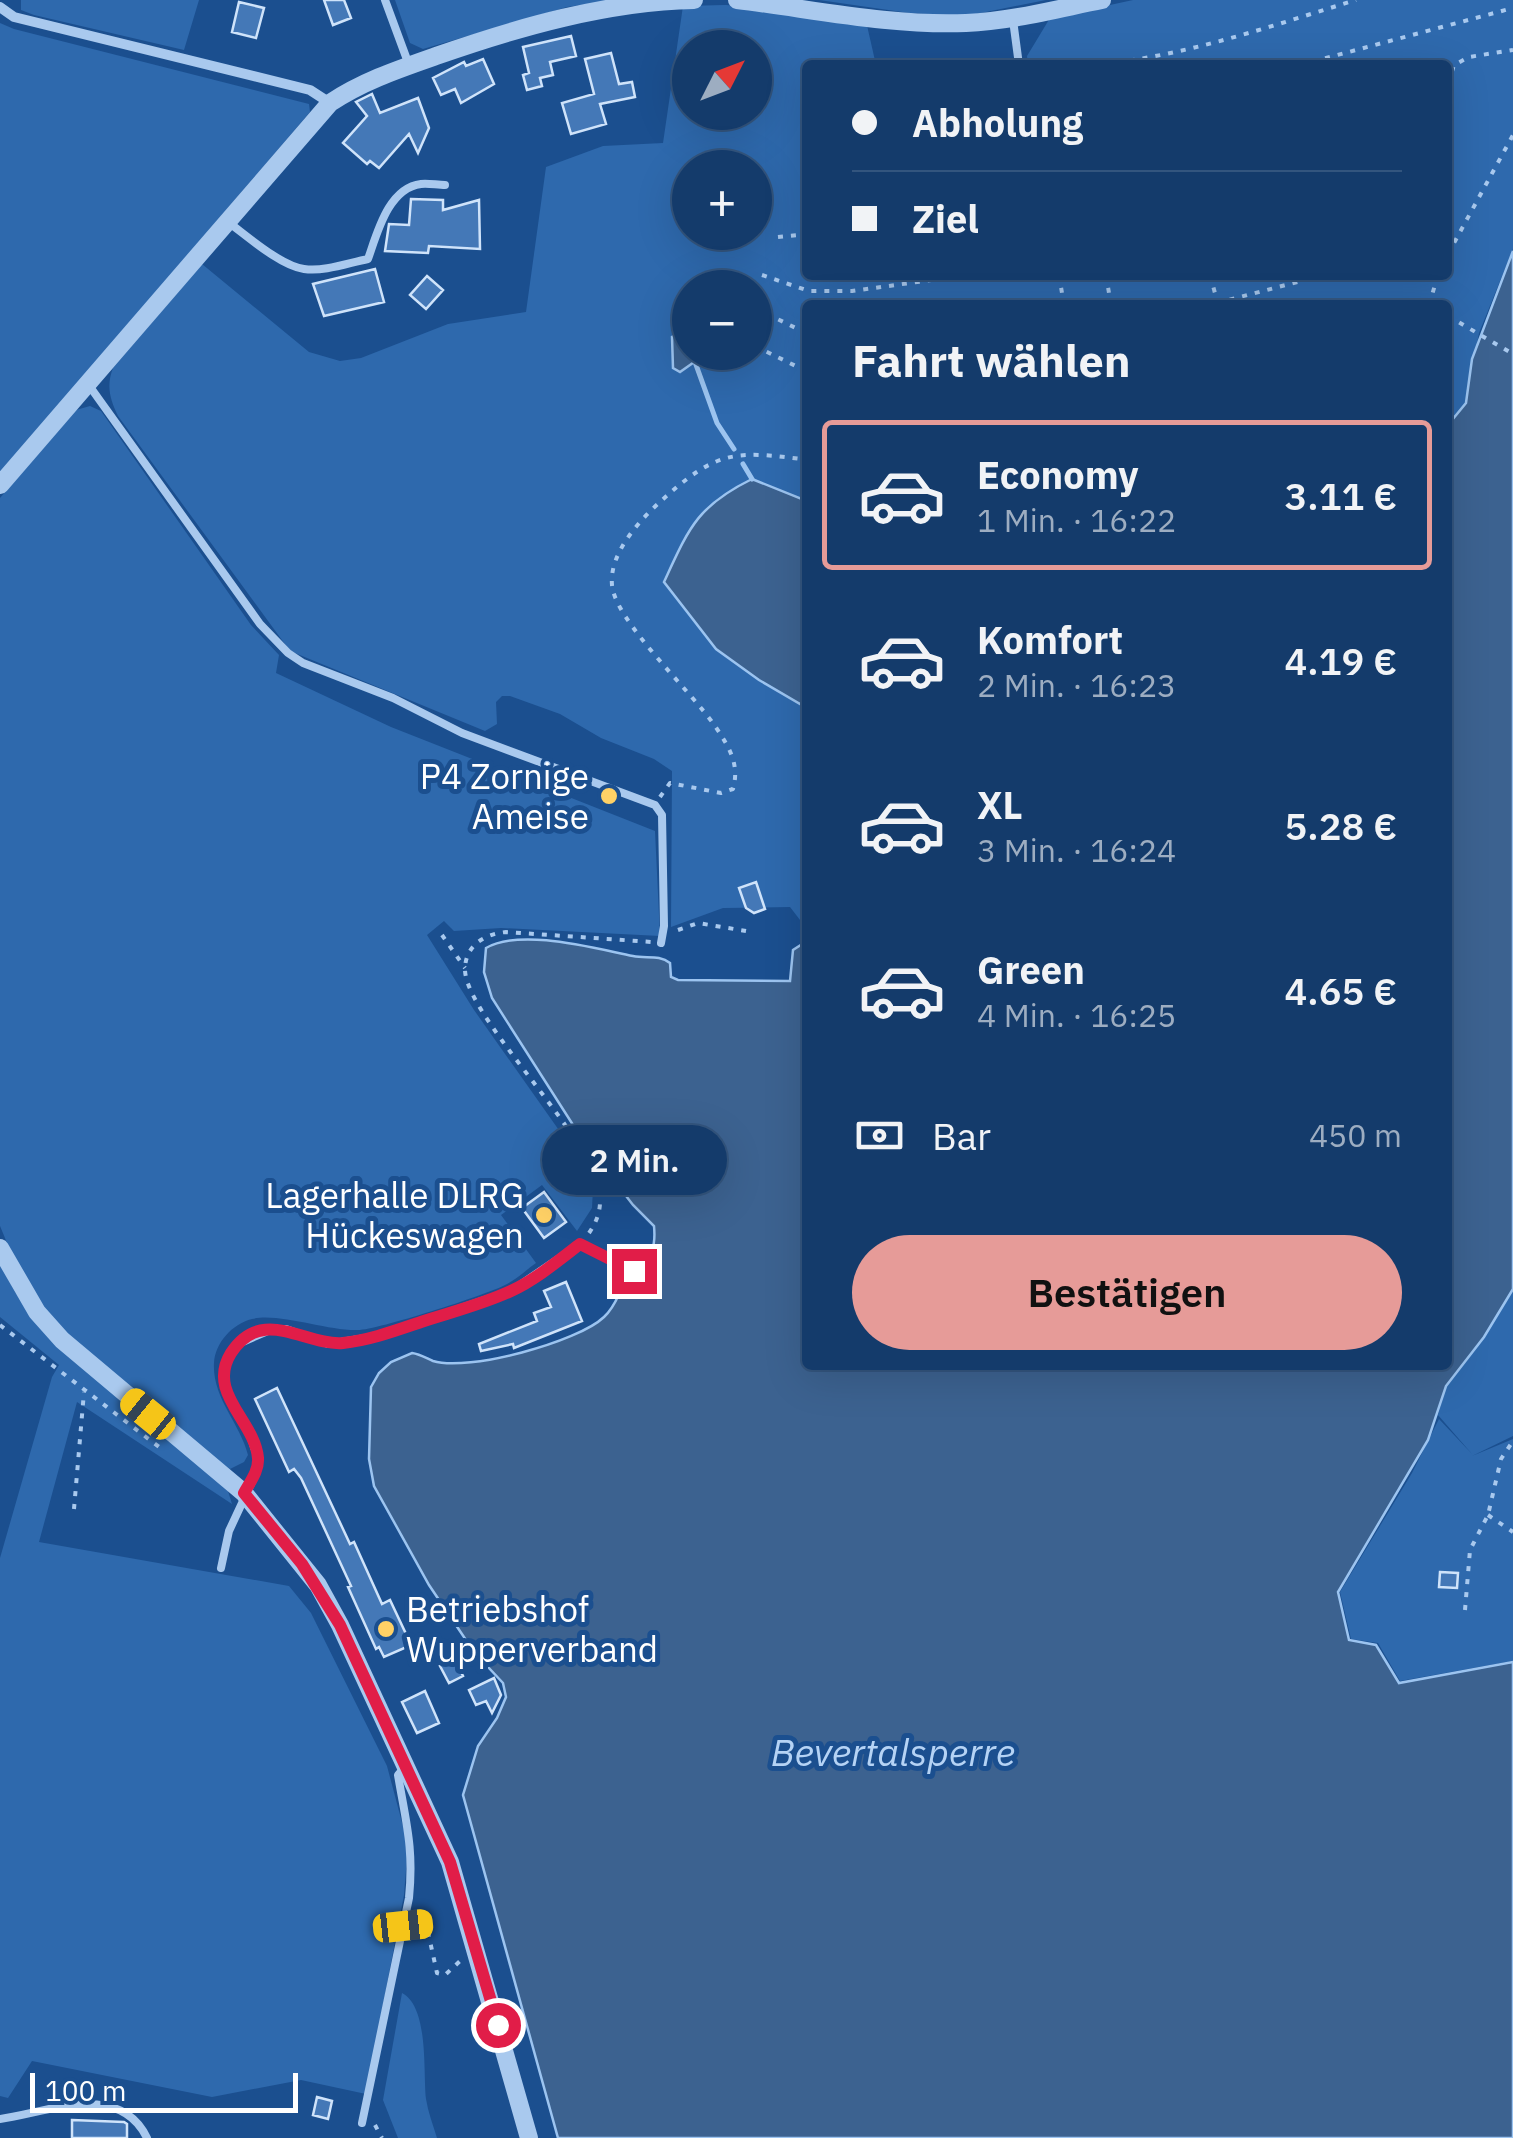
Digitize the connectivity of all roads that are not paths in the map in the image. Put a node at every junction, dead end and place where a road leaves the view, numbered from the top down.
1 (10, 0) edge
2 (385, 0) edge
3 (694, 0) edge
4 (737, 0) edge
5 (1102, 0) edge
6 (0, 7) edge
7 (1012, 18) junction
8 (1019, 60) edge
9 (409, 66) junction
10 (330, 104) junction
11 (445, 185) dead end
12 (228, 222) junction
13 (88, 384) junction
14 (0, 486) edge
15 (662, 939) road end
16 (0, 1248) edge
17 (634, 1271) dead end
18 (244, 1493) junction
19 (220, 1568) dead end
20 (406, 1765) junction
21 (426, 1923) road end
22 (403, 1926) junction
23 (0, 2119) edge
24 (362, 2123) dead end
25 (148, 2138) edge
26 (529, 2138) edge

1 - 6 lane
2 - 9 lane
3 - 9 street
4 - 7 street
5 - 7 street
6 - 10 street
7 - 8 lane
9 - 10 street
10 - 12 street
11 - 12 lane
12 - 13 street
13 - 14 street
13 - 15 lane
16 - 18 street
17 - 18 lane
18 - 19 lane
18 - 20 street
20 - 22 lane
20 - 26 street
21 - 22 lane
22 - 24 lane
23 - 25 lane

